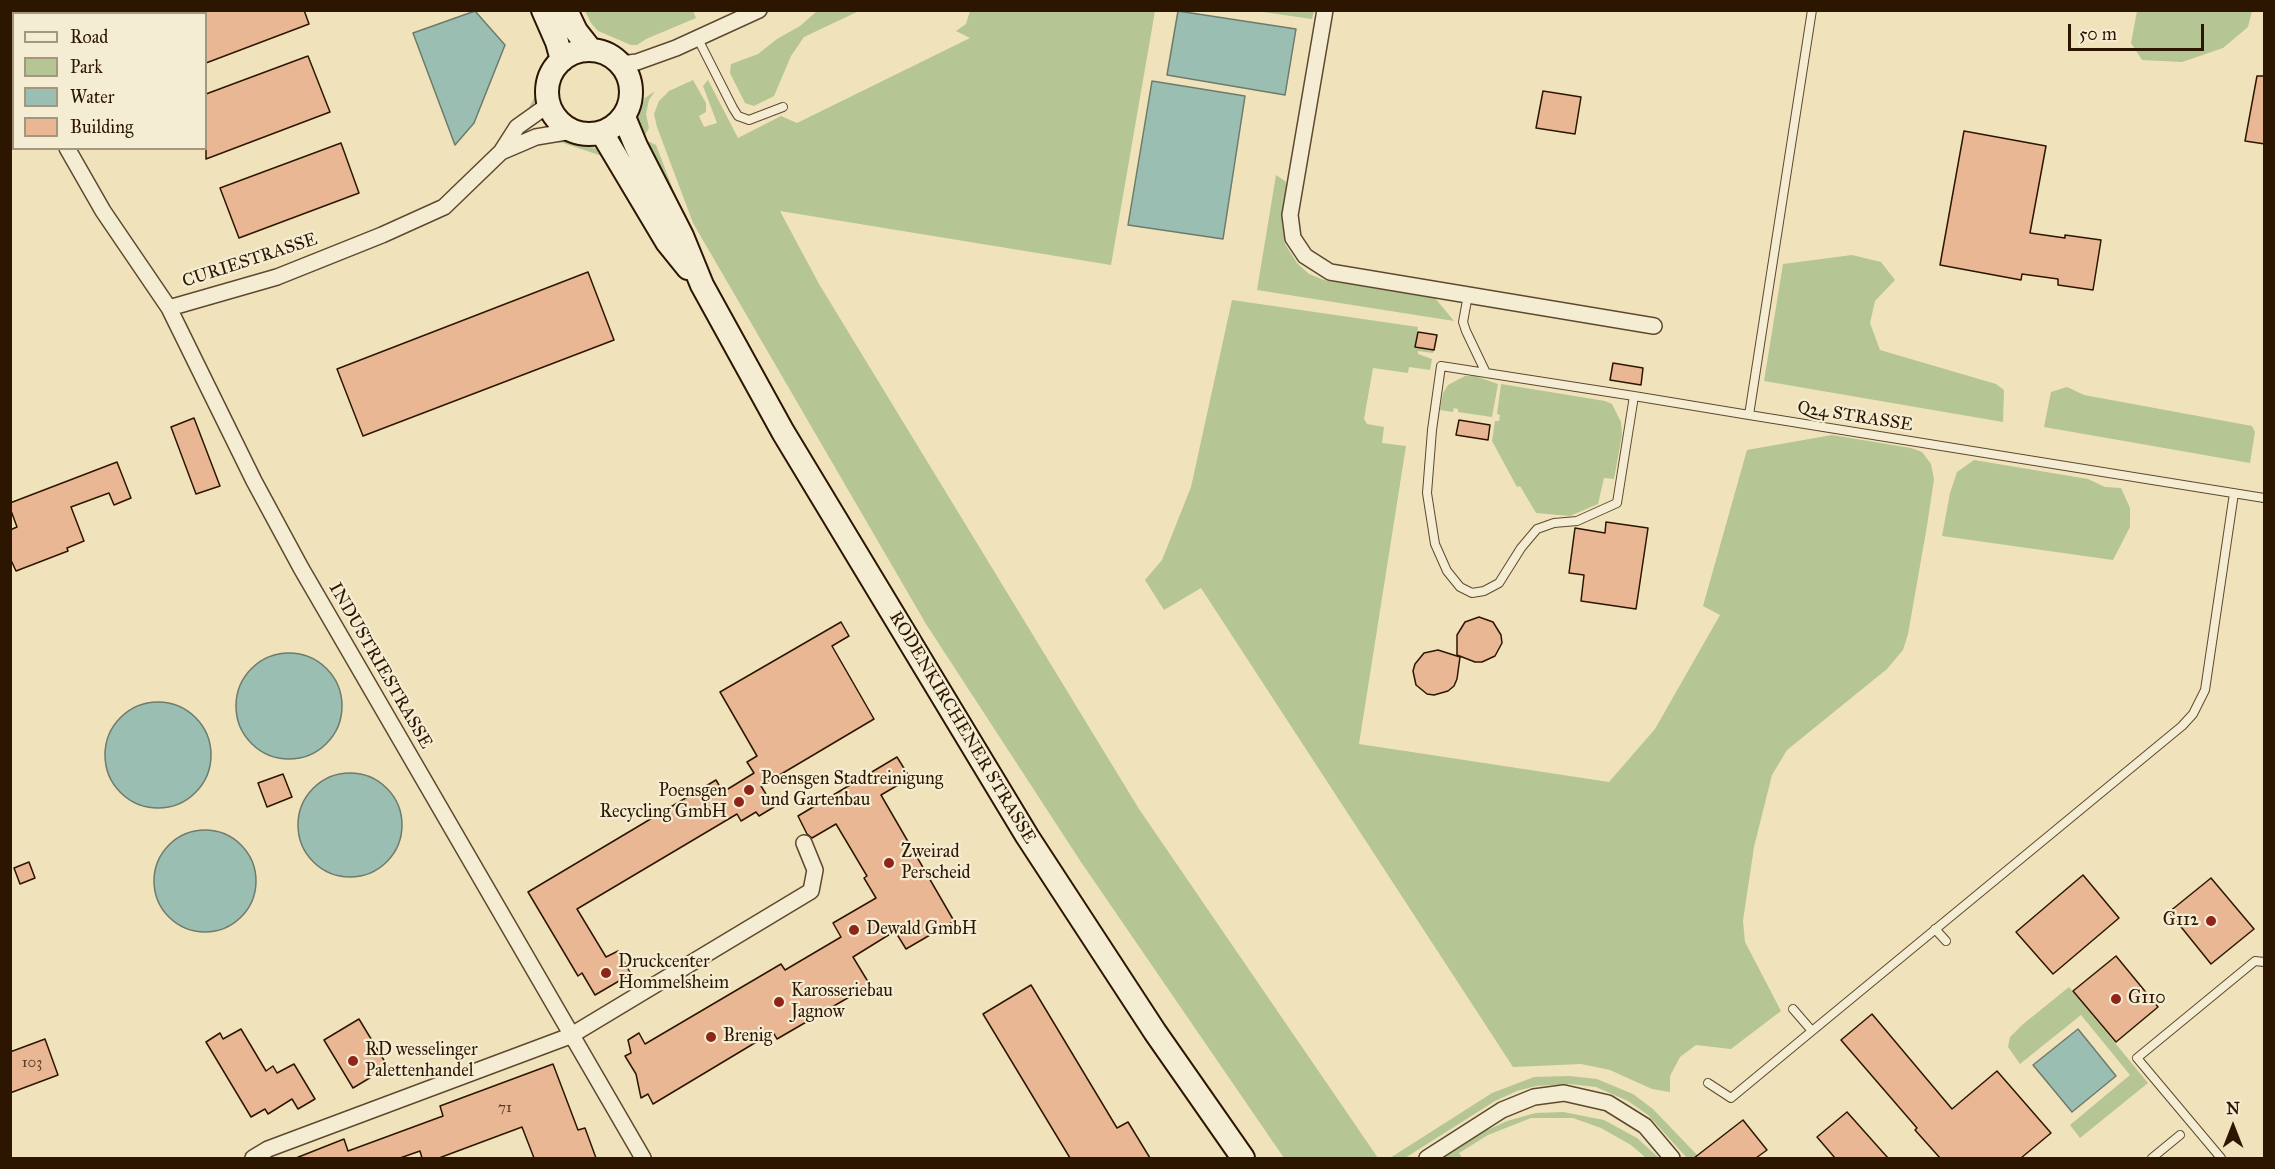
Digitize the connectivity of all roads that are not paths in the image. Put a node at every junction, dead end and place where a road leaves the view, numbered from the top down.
1 (543, 10) edge
2 (566, 10) edge
3 (759, 10) edge
4 (1325, 10) edge
5 (1812, 10) edge
6 (698, 39) junction
7 (591, 50) junction
8 (562, 60) junction
9 (621, 64) junction
10 (547, 100) junction
11 (783, 107) dead end
12 (624, 117) junction
13 (572, 131) junction
14 (602, 133) junction
15 (69, 150) edge
16 (501, 153) junction
17 (702, 285) junction
18 (1468, 295) junction
19 (169, 308) junction
20 (1654, 326) dead end
21 (1486, 373) junction
22 (1634, 396) junction
23 (1749, 415) junction
24 (2234, 493) junction
25 (2265, 498) edge
26 (804, 843) dead end
27 (1935, 929) junction
28 (1946, 942) dead end
29 (2265, 962) edge
30 (1793, 1009) dead end
31 (1812, 1031) junction
32 (570, 1036) junction
33 (1708, 1083) dead end
34 (1200, 1096) junction
35 (2180, 1135) dead end
36 (253, 1158) edge
37 (643, 1158) edge
38 (1227, 1158) edge
39 (1243, 1158) edge
40 (1427, 1158) edge
41 (1672, 1158) edge
42 (2151, 1158) edge
43 (2221, 1158) edge

1 - 8 main road
2 - 7 main road
3 - 6 street
4 - 18 street
5 - 23 lane
6 - 9 street
6 - 11 lane
7 - 8 main road
7 - 9 main road
8 - 10 main road
9 - 12 main road
10 - 13 main road
10 - 16 street, CURIESTRASSE
12 - 14 main road
12 - 17 main road, RODENKIRCHENER STRASSE
13 - 14 main road
13 - 16 street, CURIESTRASSE
14 - 17 main road, RODENKIRCHENER STRASSE
15 - 19 street, CURIESTRASSE
16 - 19 street, CURIESTRASSE
17 - 34 main road, RODENKIRCHENER STRASSE
18 - 20 street
18 - 21 lane
19 - 32 street, INDUSTRIESTRASSE
21 - 22 lane, Q24 STRASSE
21 - 22 lane, Q24 STRASSE
22 - 23 lane, Q24 STRASSE
23 - 24 lane, Q24 STRASSE
24 - 25 lane, Q24 STRASSE
24 - 27 lane
26 - 32 street
27 - 28 lane
27 - 31 lane
29 - 43 lane
30 - 31 lane
31 - 33 lane
32 - 36 street
32 - 37 street, INDUSTRIESTRASSE
34 - 38 main road
34 - 39 main road, RODENKIRCHENER STRASSE
35 - 42 lane
40 - 41 street

